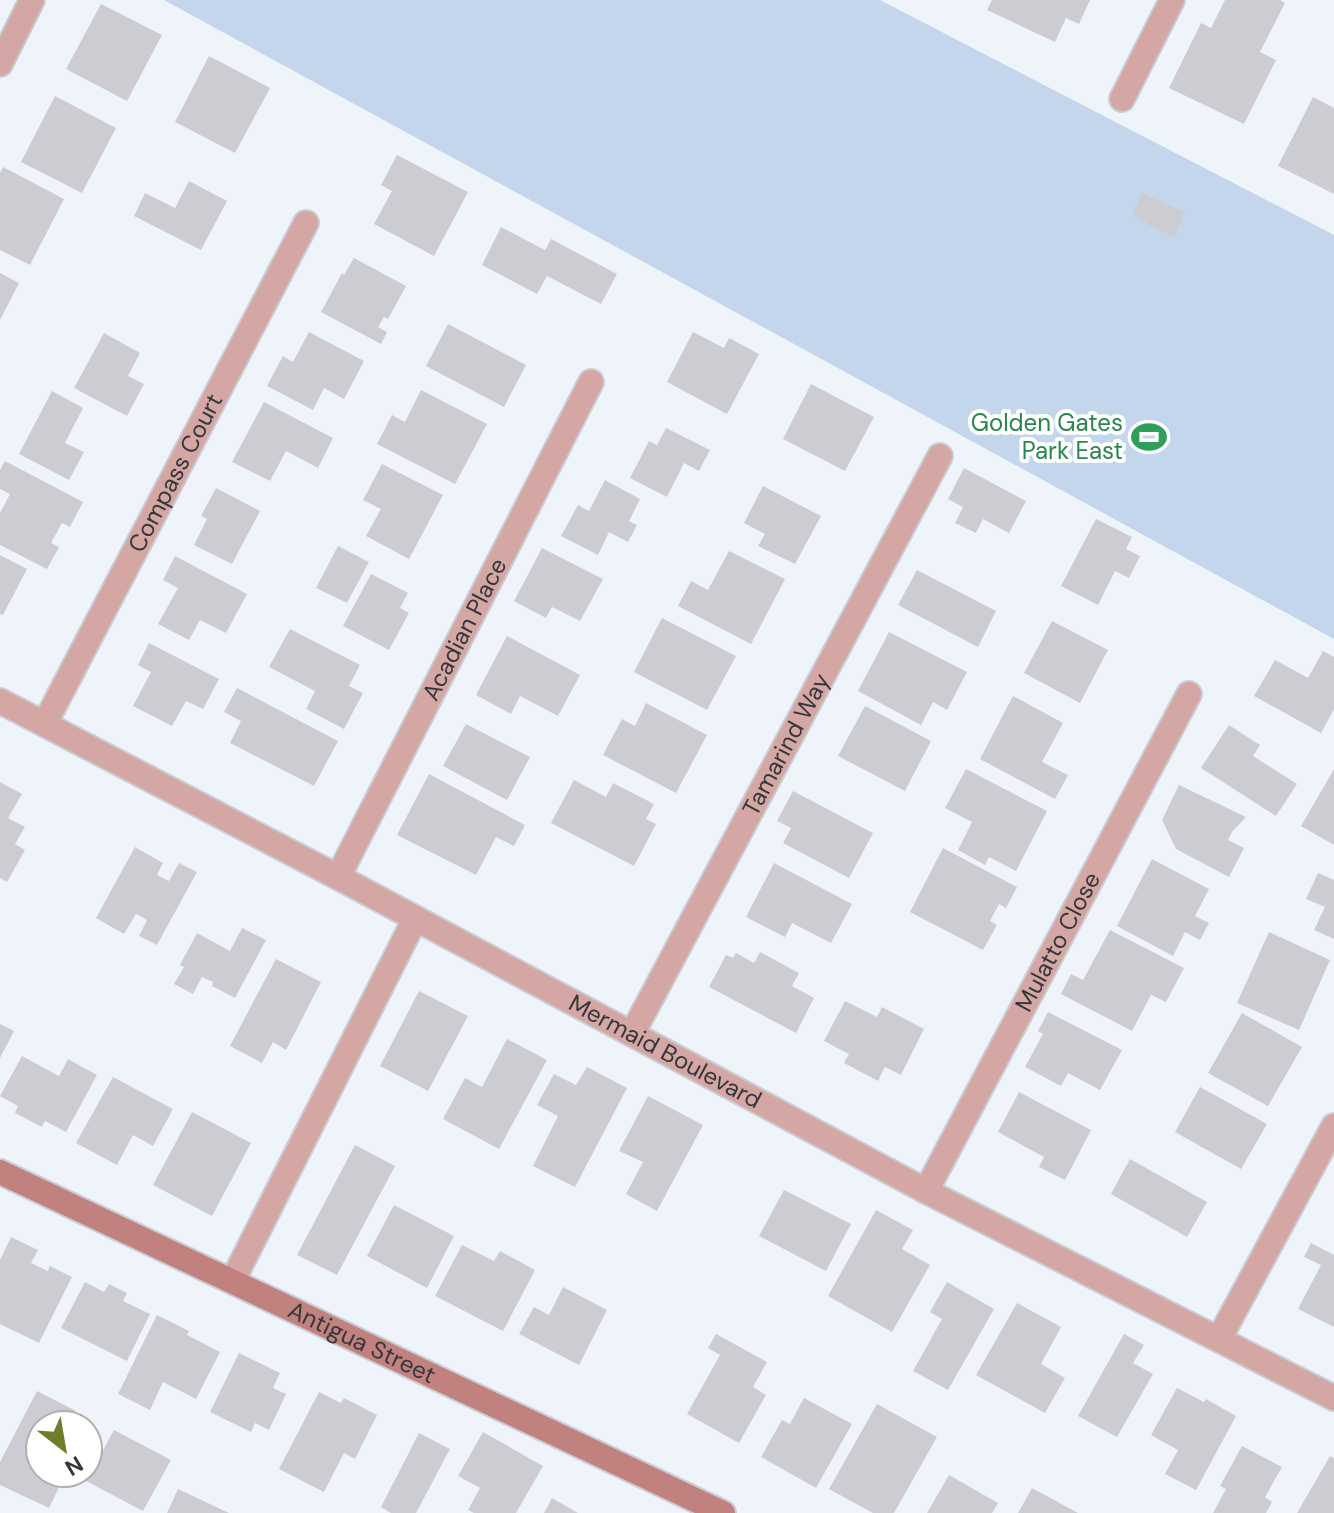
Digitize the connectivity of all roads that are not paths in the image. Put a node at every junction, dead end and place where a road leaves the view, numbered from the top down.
1 (32, 0) edge
2 (1172, 0) edge
3 (0, 64) edge
4 (1122, 99) dead end
5 (306, 223) dead end
6 (591, 382) dead end
7 (940, 456) dead end
8 (1189, 694) dead end
9 (0, 701) edge
10 (45, 723) junction
11 (338, 877) junction
12 (415, 919) junction
13 (632, 1034) junction
14 (1334, 1126) edge
15 (0, 1172) edge
16 (926, 1191) junction
17 (233, 1280) junction
18 (1219, 1339) junction
19 (1334, 1398) edge
20 (723, 1513) edge

1 - 3 street
2 - 4 street
5 - 10 street, Compass Court
6 - 11 street, Acadian Place
7 - 13 street, Tamarind Way
8 - 16 street, Mulatto Close
9 - 10 street, Mermaid Boulevard
10 - 11 street, Mermaid Boulevard
11 - 12 street, Mermaid Boulevard
12 - 13 street, Mermaid Boulevard
12 - 17 street
13 - 16 street, Mermaid Boulevard
14 - 18 street
15 - 17 street, Antigua Street
16 - 18 street, Mermaid Boulevard
17 - 20 street, Antigua Street
18 - 19 street, Mermaid Boulevard

